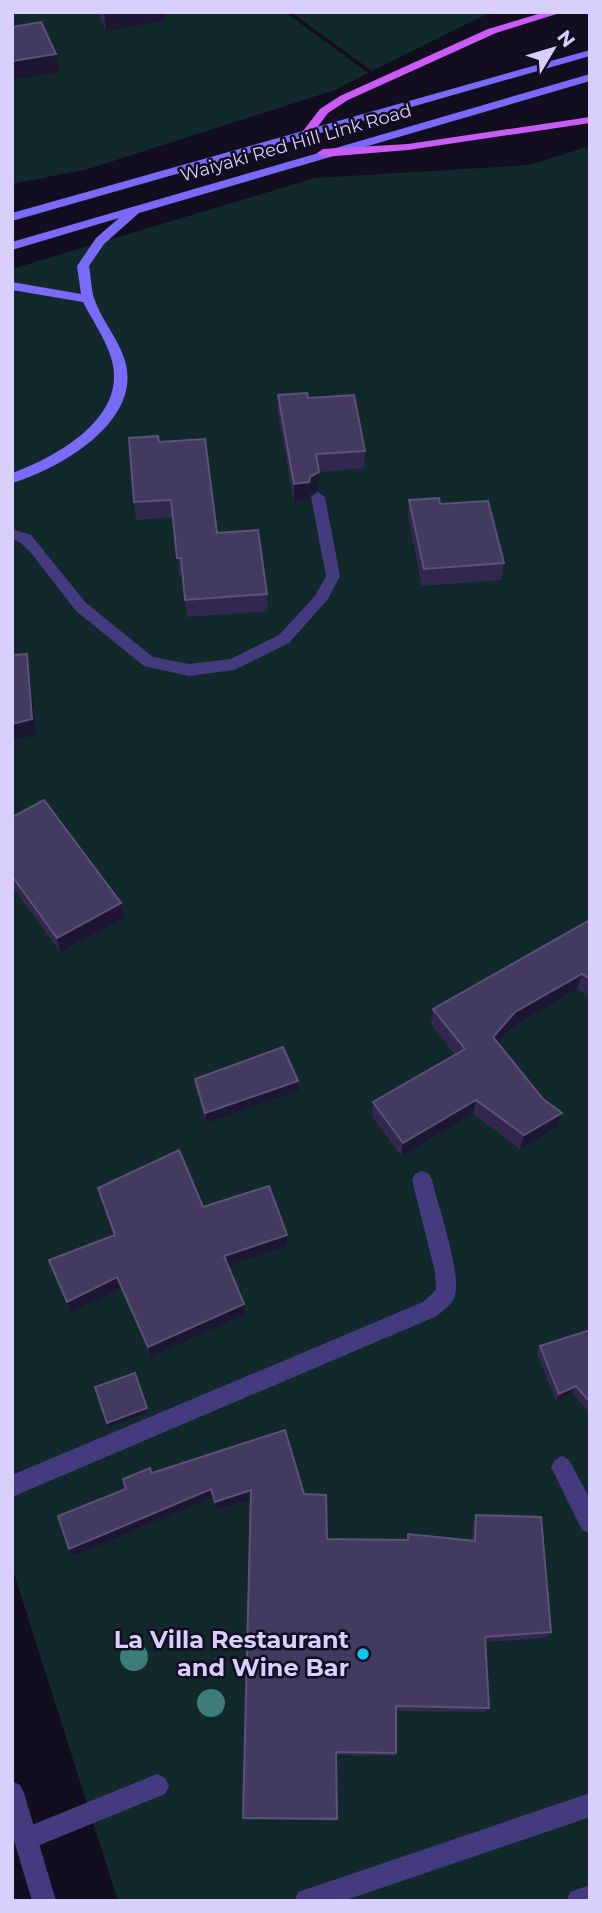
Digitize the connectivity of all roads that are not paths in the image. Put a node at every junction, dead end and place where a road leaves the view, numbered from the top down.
1 (558, 12) edge
2 (590, 53) edge
3 (590, 77) edge
4 (590, 120) edge
5 (309, 131) junction
6 (323, 153) junction
7 (58, 204) junction
8 (139, 208) junction
9 (12, 209) edge
10 (12, 217) edge
11 (12, 246) edge
12 (12, 286) edge
13 (88, 299) junction
14 (12, 478) edge
15 (318, 497) edge
16 (12, 534) edge
17 (422, 1180) dead end
18 (562, 1467) dead end
19 (12, 1486) edge
20 (590, 1522) edge
21 (158, 1786) dead end
22 (12, 1793) edge
23 (590, 1805) edge
24 (25, 1839) junction
25 (590, 1897) edge
26 (44, 1901) edge
27 (307, 1901) edge
28 (579, 1901) edge

1 - 5 main road
2 - 5 main road, Waiyaki Red Hill Link Road
3 - 6 main road, Waiyaki Red Hill Link Road
4 - 6 main road
5 - 7 main road, Waiyaki Red Hill Link Road
6 - 8 main road, Waiyaki Red Hill Link Road
7 - 9 main road
7 - 10 main road, Waiyaki Red Hill Link Road
8 - 11 main road, Waiyaki Red Hill Link Road
8 - 13 main road
12 - 13 main road
13 - 14 main road
15 - 16 street
17 - 19 street
18 - 20 street
21 - 24 street
22 - 24 street
23 - 27 street
24 - 26 street
25 - 28 street

